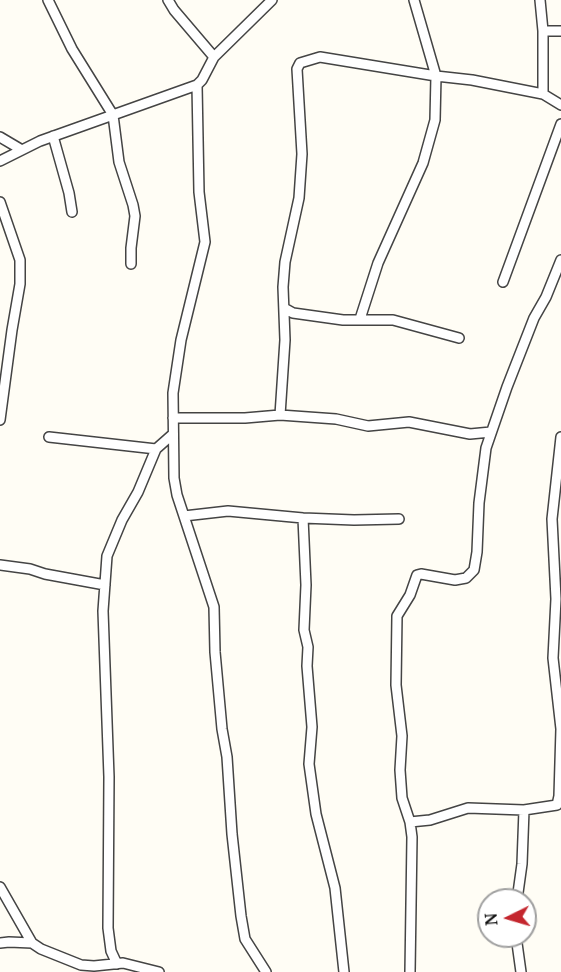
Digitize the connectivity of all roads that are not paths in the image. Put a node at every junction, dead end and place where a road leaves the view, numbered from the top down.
1 (48, 0) edge
2 (168, 0) edge
3 (272, 0) edge
4 (414, 0) edge
5 (540, 0) edge
6 (543, 31) junction
7 (561, 31) edge
8 (214, 57) junction
9 (436, 76) junction
10 (197, 85) junction
11 (543, 94) junction
12 (561, 105) edge
13 (113, 115) junction
14 (561, 124) edge
15 (53, 136) junction
16 (0, 137) edge
17 (22, 150) junction
18 (0, 161) edge
19 (0, 202) edge
20 (72, 212) dead end
21 (561, 260) edge
22 (131, 264) dead end
23 (503, 282) dead end
24 (288, 310) junction
25 (360, 319) junction
26 (459, 338) dead end
27 (280, 415) junction
28 (173, 418) junction
29 (0, 420) edge
30 (491, 432) junction
31 (173, 434) junction
32 (49, 437) dead end
33 (561, 437) edge
34 (156, 448) junction
35 (184, 516) junction
36 (303, 518) junction
37 (399, 519) dead end
38 (0, 565) edge
39 (105, 585) junction
40 (560, 706) edge
41 (524, 810) junction
42 (410, 822) junction
43 (0, 887) edge
44 (519, 888) edge
45 (0, 943) edge
46 (32, 943) junction
47 (518, 948) edge
48 (117, 964) junction
49 (159, 972) edge
50 (266, 972) edge
51 (344, 972) edge
52 (410, 972) edge
53 (521, 972) edge

1 - 13 street
2 - 8 street
3 - 8 street
4 - 9 street
5 - 6 street
6 - 7 street
6 - 11 street
8 - 10 street
9 - 11 street
9 - 24 street
9 - 25 street
10 - 13 street
10 - 28 street
11 - 12 street
13 - 15 street
13 - 22 street
14 - 23 street
15 - 17 street
15 - 20 street
16 - 17 street
17 - 18 street
19 - 29 street
21 - 30 street
24 - 25 street
24 - 27 street
25 - 26 street
27 - 28 street
27 - 30 street
28 - 31 street
30 - 42 street
31 - 34 street
31 - 35 street
32 - 34 street
33 - 40 street
34 - 39 street
35 - 36 street
35 - 50 street
36 - 37 street
36 - 51 street
38 - 39 street
39 - 48 street
40 - 41 street
41 - 42 street
41 - 44 street
42 - 52 street
43 - 46 street
45 - 46 street
46 - 48 street
47 - 53 street
48 - 49 street

